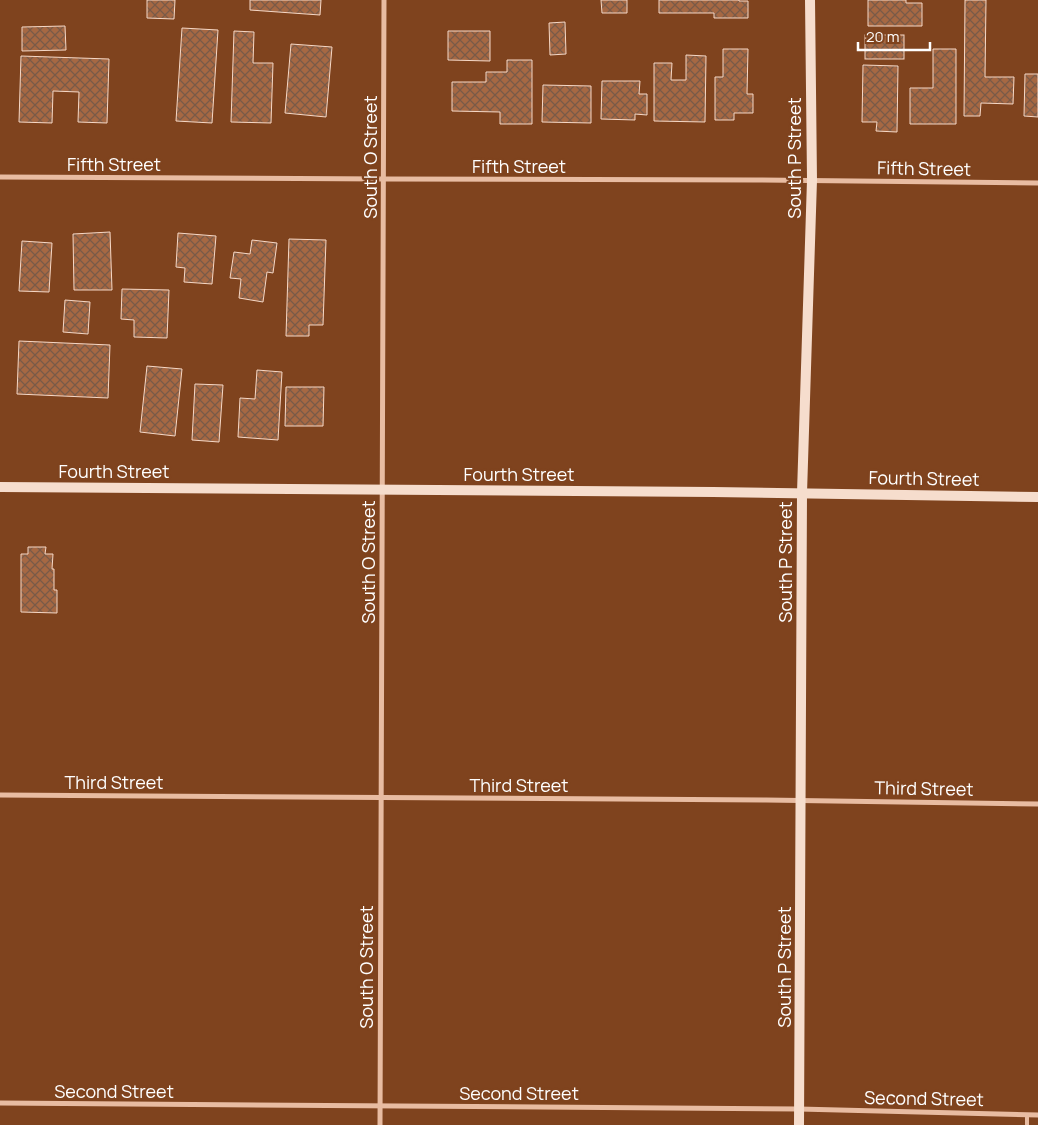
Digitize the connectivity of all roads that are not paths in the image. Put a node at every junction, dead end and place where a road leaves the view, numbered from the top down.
1 (384, 0) edge
2 (810, 0) edge
3 (0, 177) edge
4 (384, 179) junction
5 (812, 180) junction
6 (1038, 183) edge
7 (0, 487) edge
8 (382, 490) junction
9 (802, 493) junction
10 (1038, 497) edge
11 (0, 795) edge
12 (381, 798) junction
13 (801, 801) junction
14 (1038, 804) edge
15 (0, 1104) edge
16 (380, 1106) junction
17 (799, 1109) junction
18 (1027, 1115) junction
19 (1038, 1115) edge
20 (380, 1125) edge
21 (799, 1125) edge
22 (1027, 1125) edge

1 - 4 street, South O Street
2 - 5 street, South P Street
3 - 4 street, Fifth Street
4 - 5 street, Fifth Street
4 - 8 street, South O Street
5 - 6 street, Fifth Street
5 - 9 street, South P Street
7 - 8 street, Fourth Street
8 - 9 street, Fourth Street
8 - 12 street, South O Street
9 - 10 street, Fourth Street
9 - 13 street, South P Street
11 - 12 street, Third Street
12 - 13 street, Third Street
12 - 16 street, South O Street
13 - 14 street, Third Street
13 - 17 street, South P Street
15 - 16 street, Second Street
16 - 17 street, Second Street
16 - 20 street, South O Street
17 - 18 street, Second Street
17 - 21 street, South P Street
18 - 19 street, Second Street
18 - 22 lane

